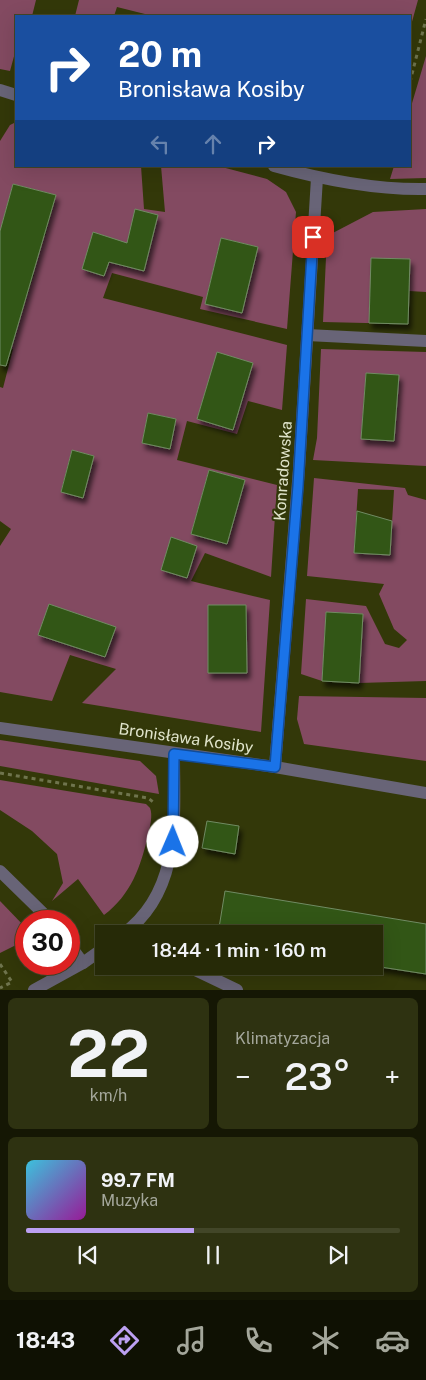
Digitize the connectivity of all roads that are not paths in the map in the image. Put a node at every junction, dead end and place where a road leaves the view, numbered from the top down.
1 (0, 91) edge
2 (15, 95) edge
3 (278, 167) edge
4 (317, 178) junction
5 (426, 189) edge
6 (308, 335) junction
7 (426, 341) edge
8 (0, 728) edge
9 (174, 754) junction
10 (275, 767) junction
11 (426, 793) edge
12 (0, 871) edge
13 (40, 910) edge
14 (134, 925) edge
15 (95, 954) edge
16 (80, 959) edge
17 (83, 963) junction
18 (206, 975) edge
19 (34, 990) edge
20 (237, 990) edge

1 - 2 street
3 - 4 street
4 - 5 street
4 - 6 street, Konradowska
6 - 7 street
6 - 10 street, Konradowska
8 - 9 street, Bronisława Kosiby
9 - 10 street, Bronisława Kosiby
9 - 14 street
10 - 11 street, Bronisława Kosiby
12 - 13 street
15 - 17 street
16 - 17 street
17 - 19 street
18 - 20 street

